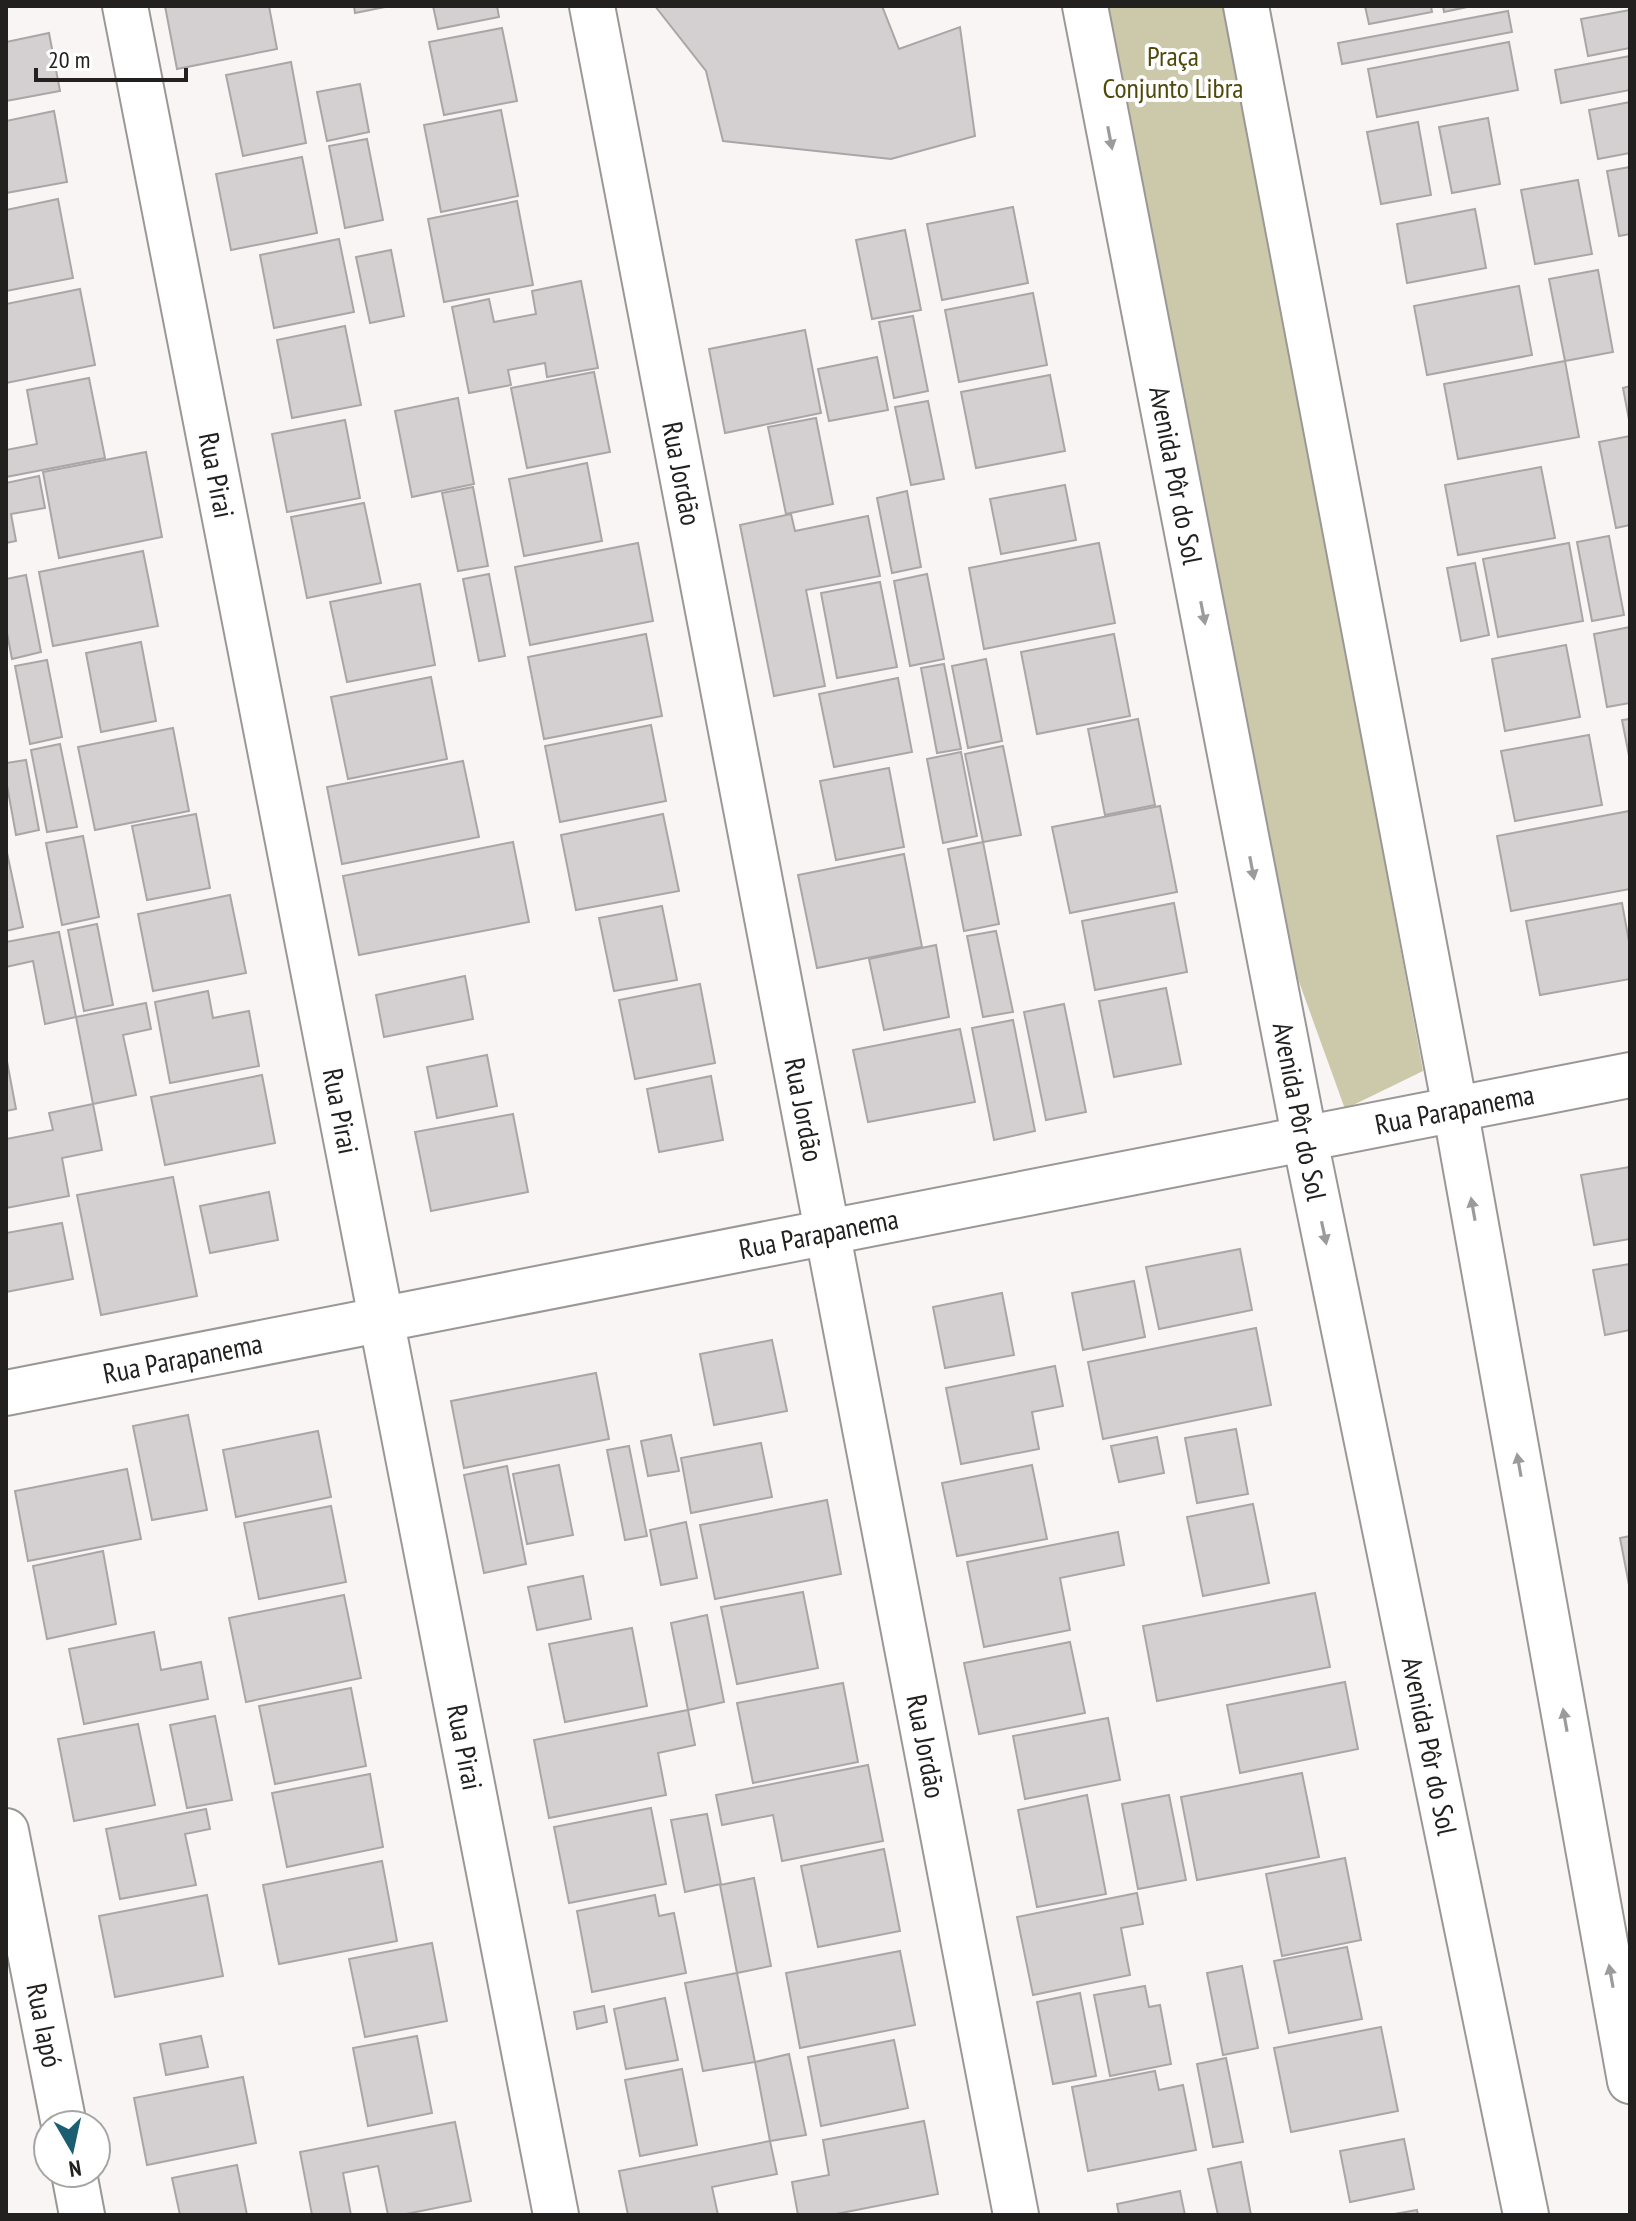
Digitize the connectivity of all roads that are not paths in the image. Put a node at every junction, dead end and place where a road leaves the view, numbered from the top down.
1 (125, 6) edge
2 (592, 6) edge
3 (1085, 6) edge
4 (1246, 6) edge
5 (1630, 1075) edge
6 (1455, 1108) junction
7 (1305, 1140) junction
8 (827, 1233) junction
9 (381, 1320) junction
10 (6, 1393) edge
11 (6, 1831) edge
12 (1630, 2081) edge
13 (61, 2109) edge
14 (77, 2189) edge
15 (82, 2215) edge
16 (556, 2215) edge
17 (1016, 2215) edge
18 (1526, 2215) edge

1 - 9 street, Rua Pirai
2 - 8 street, Rua Jordão
3 -> 7 street, Avenida Pôr do Sol
4 - 6 street
5 - 6 street, Rua Parapanema
6 - 7 street, Rua Parapanema
12 -> 6 street
7 - 8 street, Rua Parapanema
7 -> 18 street, Avenida Pôr do Sol
8 - 9 street, Rua Parapanema
8 - 17 street, Rua Jordão
9 - 10 street, Rua Parapanema
9 - 16 street, Rua Pirai
11 - 13 street, Rua Iapó
14 - 15 street

